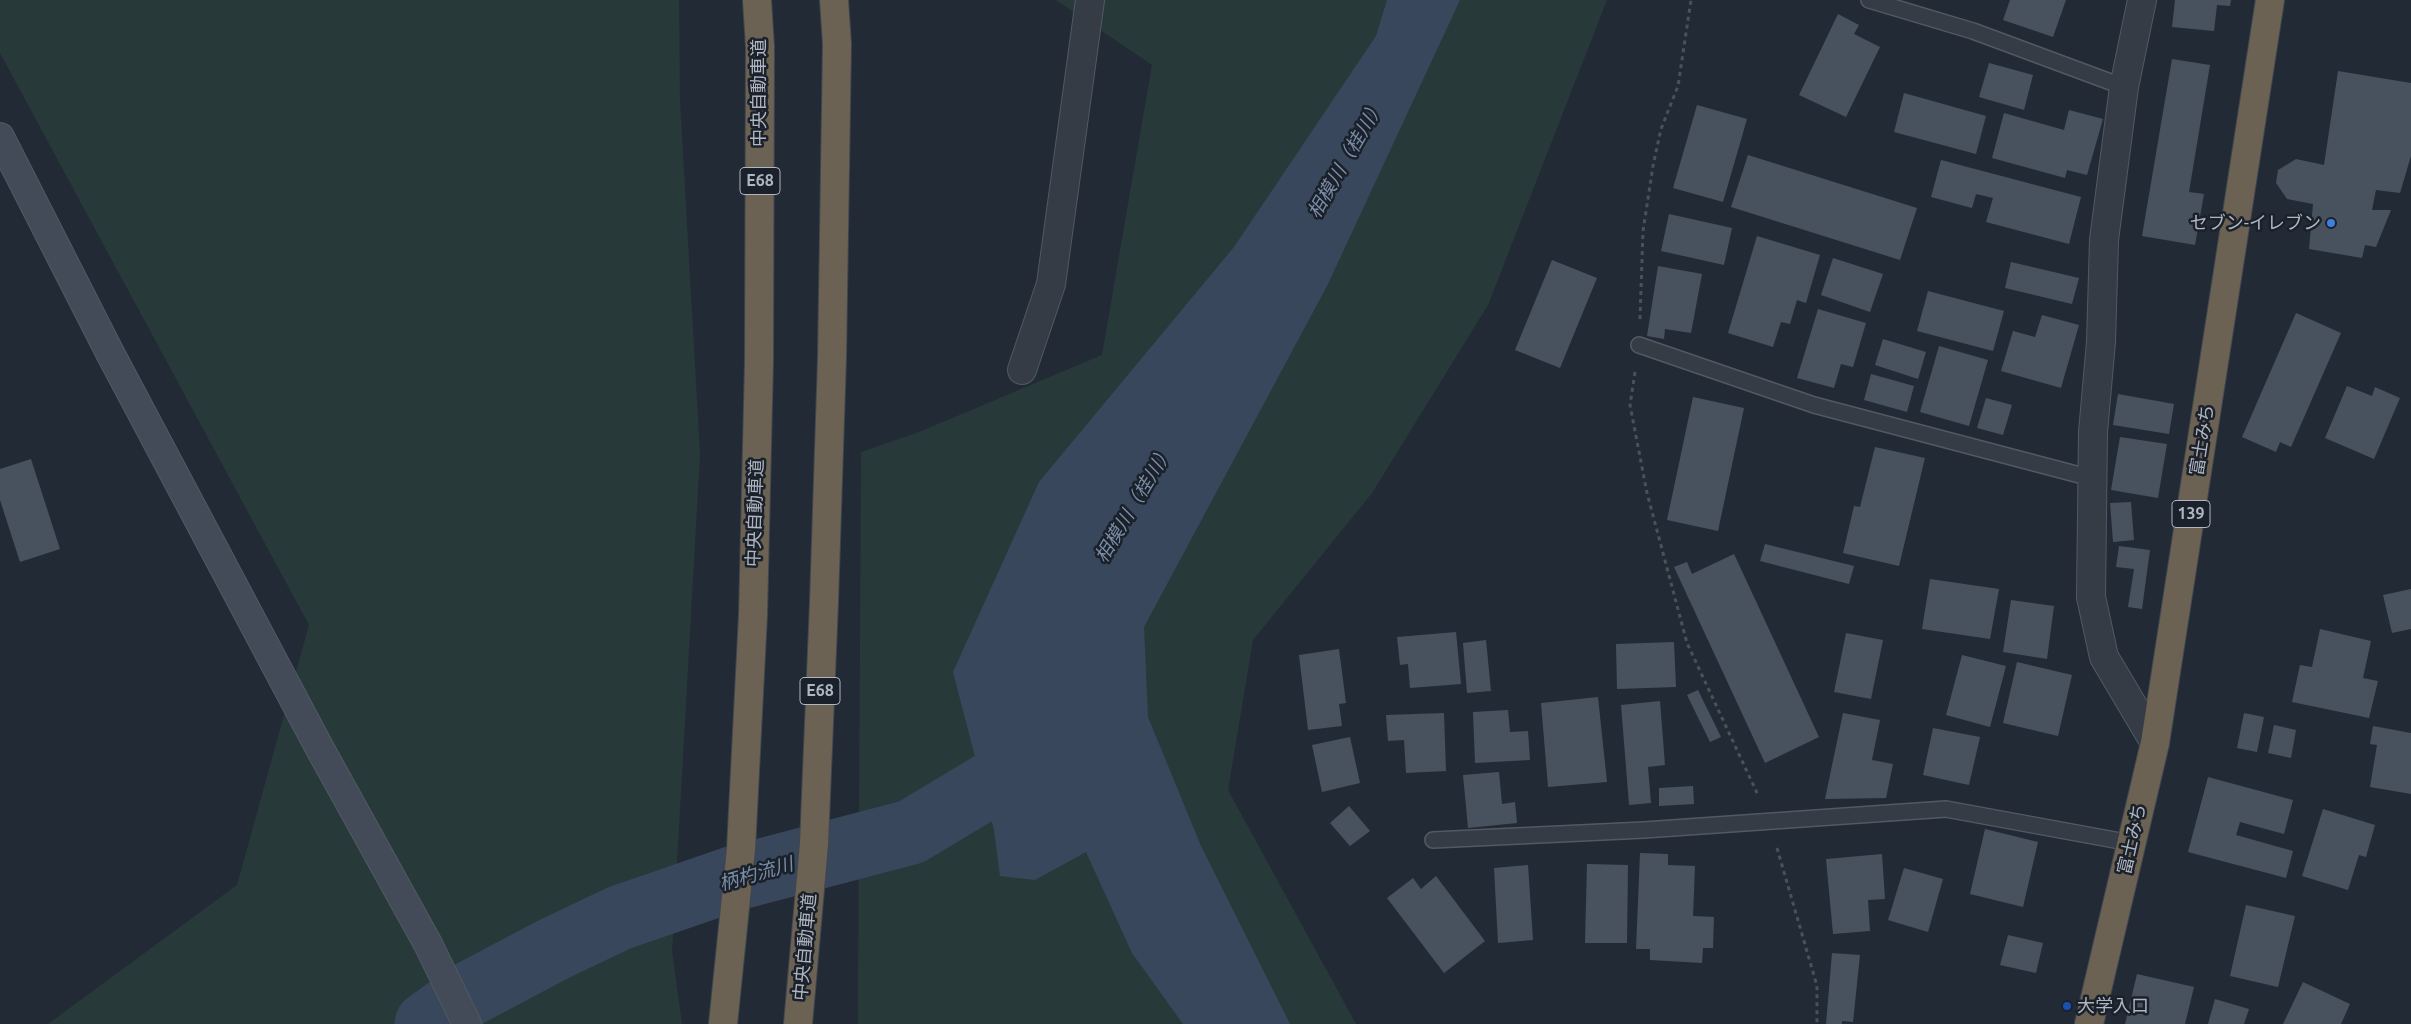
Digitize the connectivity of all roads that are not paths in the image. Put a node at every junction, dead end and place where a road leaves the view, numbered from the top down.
1 (757, 0) edge
2 (834, 0) edge
3 (1090, 0) edge
4 (1868, 0) edge
5 (2142, 0) edge
6 (2270, 0) edge
7 (2124, 87) junction
8 (0, 136) edge
9 (1639, 345) road end
10 (1022, 370) dead end
11 (2091, 478) junction
12 (2156, 743) junction
13 (1433, 840) dead end
14 (2131, 843) junction
15 (467, 1024) edge
16 (724, 1024) edge
17 (798, 1024) edge
18 (2089, 1024) edge

1 - 16 highway, 中央自動車道 / E68
2 - 17 highway, 中央自動車道 / E68
3 - 10 street
4 - 7 lane
5 - 7 street
6 - 12 highway, 富士みち / 139
7 - 11 street
8 - 15 street
9 - 11 lane
11 - 12 street
12 - 14 highway, 富士みち / 139
13 - 14 lane
14 - 18 highway, 富士みち / 139

